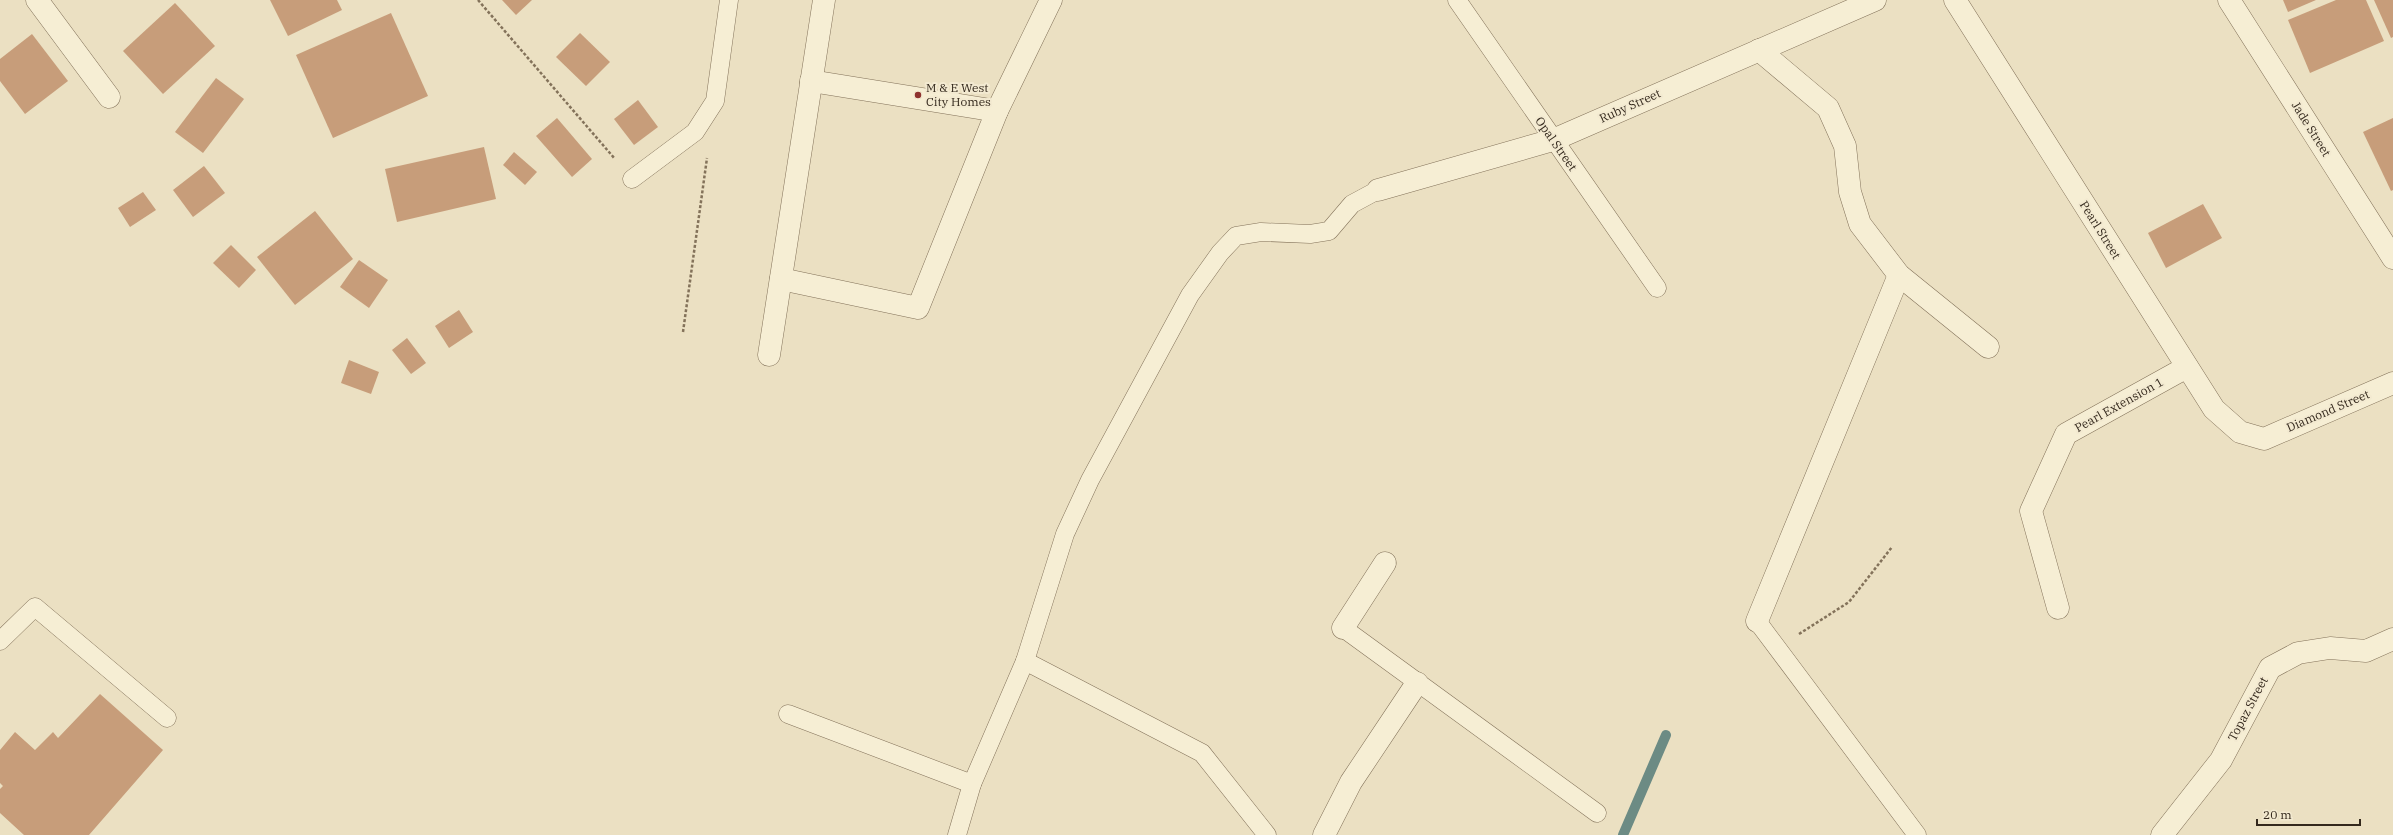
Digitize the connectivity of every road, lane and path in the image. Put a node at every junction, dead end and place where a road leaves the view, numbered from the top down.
1 (37, 0) edge
2 (478, 0) edge
3 (729, 0) edge
4 (824, 0) edge
5 (1051, 0) edge
6 (1457, 0) edge
7 (1875, 0) edge
8 (1955, 0) edge
9 (2229, 0) edge
10 (1759, 50) junction
11 (811, 81) junction
12 (109, 96) dead end
13 (997, 110) junction
14 (1553, 140) junction
15 (708, 155) dead end
16 (632, 179) joint
17 (1378, 190) joint
18 (2393, 258) edge
19 (1899, 275) junction
20 (781, 279) junction
21 (1657, 288) dead end
22 (683, 332) dead end
23 (1988, 347) dead end
24 (769, 356) dead end
25 (2187, 367) junction
26 (2393, 383) edge
27 (2264, 439) joint
28 (1892, 547) dead end
29 (1385, 563) dead end
30 (2058, 608) dead end
31 (1757, 621) joint
32 (1343, 628) joint
33 (2393, 639) edge
34 (0, 642) edge
35 (1777, 648) junction
36 (1024, 661) junction
37 (1417, 683) junction
38 (788, 714) dead end
39 (167, 718) dead end
40 (972, 784) junction
41 (1598, 813) dead end
42 (957, 835) edge
43 (1267, 835) edge
44 (1324, 835) edge
45 (1917, 835) edge
46 (2162, 835) edge

1 - 12 street
2 - 16 path
3 - 16 lane
4 - 11 street
5 - 13 street
6 - 14 lane, Opal Street
7 - 10 street, Ruby Street
8 - 25 street, Pearl Street
9 - 18 street, Jade Street
10 - 14 street, Ruby Street
10 - 19 street
11 - 13 street
11 - 20 street
13 - 20 street
14 - 17 street, Ruby Street
14 - 21 lane, Opal Street
15 - 22 path
17 - 36 lane
19 - 23 street
19 - 31 street
20 - 24 street
25 - 27 street, Pearl Street
25 - 30 street, Pearl Extension 1
26 - 27 street, Diamond Street
28 - 35 path
29 - 32 street
31 - 35 lane
32 - 37 lane
33 - 46 street, Topaz Street
34 - 39 lane
35 - 45 lane
36 - 40 lane
36 - 43 lane
37 - 41 lane
37 - 44 street
38 - 40 lane
40 - 42 lane

